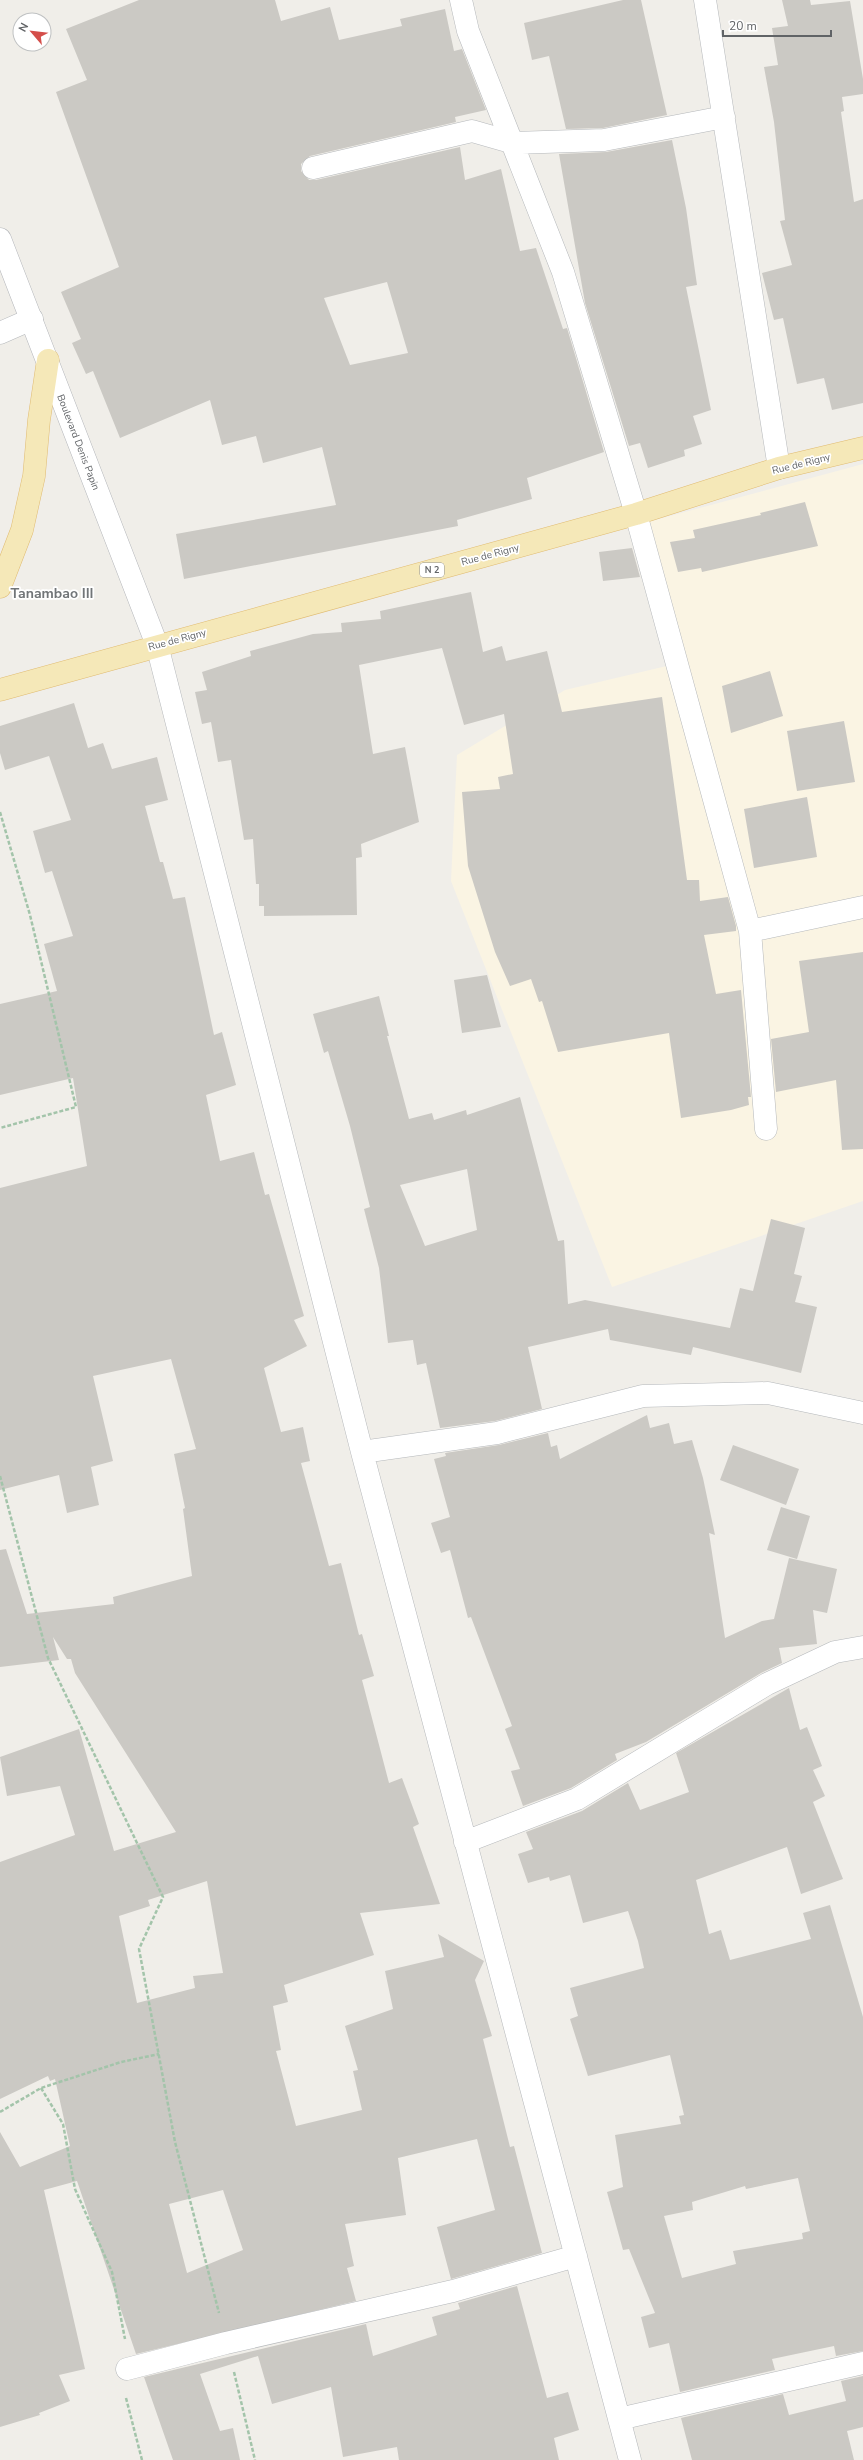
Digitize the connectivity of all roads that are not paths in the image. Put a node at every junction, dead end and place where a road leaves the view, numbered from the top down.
1 (461, 0) edge
2 (704, 0) edge
3 (724, 117) junction
4 (514, 143) junction
5 (313, 168) dead end
6 (0, 239) edge
7 (32, 319) junction
8 (0, 333) edge
9 (48, 360) junction
10 (863, 448) edge
11 (779, 468) junction
12 (636, 514) junction
13 (0, 587) edge
14 (157, 645) junction
15 (0, 690) edge
16 (863, 907) edge
17 (750, 931) junction
18 (766, 1129) dead end
19 (863, 1413) edge
20 (362, 1452) junction
21 (863, 1647) edge
22 (465, 1842) junction
23 (576, 2256) junction
24 (863, 2363) edge
25 (127, 2369) road end
26 (619, 2419) junction
27 (630, 2460) edge

1 - 4 street
2 - 3 street
3 - 4 street
3 - 11 street
4 - 5 street
4 - 12 street
6 - 7 street, Boulevard Denis Papin
7 - 8 street
7 - 9 street, Boulevard Denis Papin
9 - 13 main road
9 - 14 street, Boulevard Denis Papin
10 - 11 main road, Rue de Rigny / N 2
11 - 12 main road, Rue de Rigny / N 2
12 - 14 main road, Rue de Rigny / N 2
12 - 17 street
14 - 15 main road, Rue de Rigny / N 2
14 - 20 street, Boulevard Denis Papin
16 - 17 street
17 - 18 street
19 - 20 street
20 - 22 street, Boulevard Denis Papin
21 - 22 street
22 - 23 street, Boulevard Denis Papin
23 - 25 street
23 - 26 street, Boulevard Denis Papin
24 - 26 street
26 - 27 street, Boulevard Denis Papin

